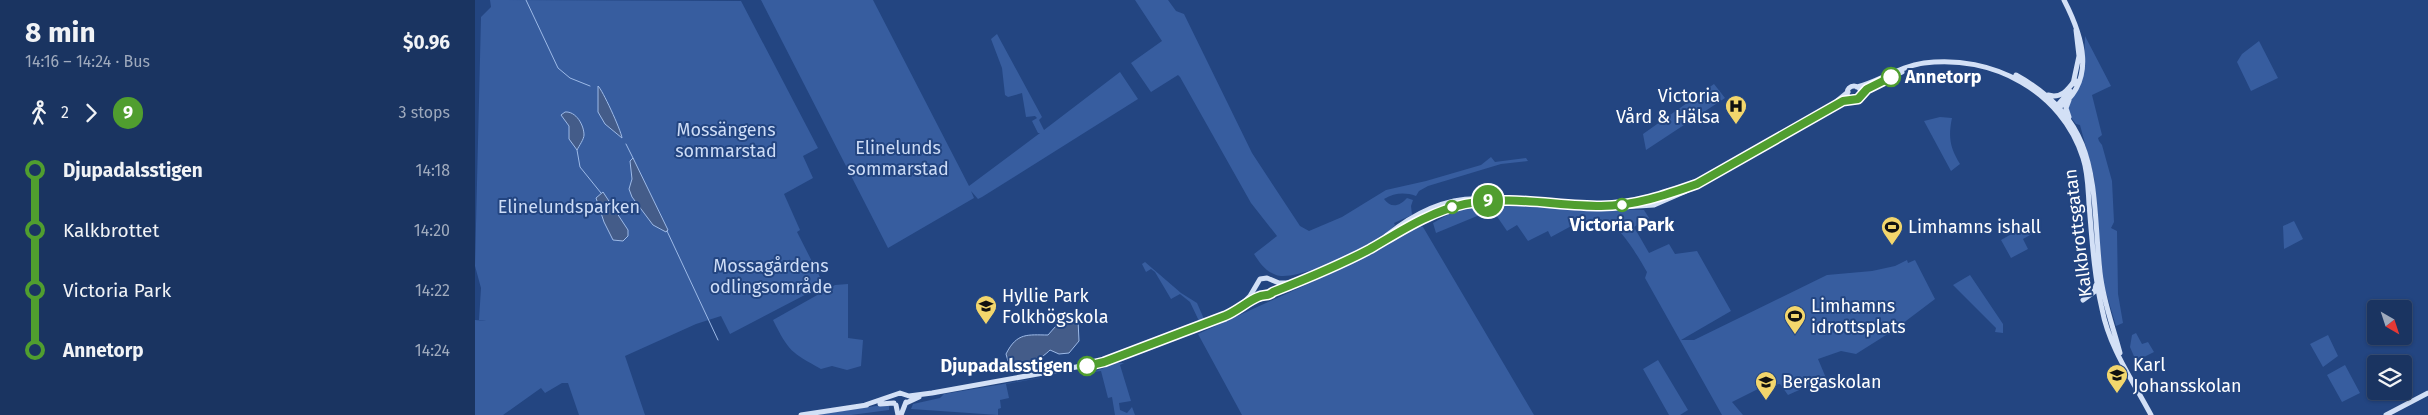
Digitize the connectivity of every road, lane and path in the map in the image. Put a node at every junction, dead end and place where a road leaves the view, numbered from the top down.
1 (2064, 0) edge
2 (2072, 16) junction
3 (1939, 62) junction
4 (1984, 65) junction
5 (2075, 80) junction
6 (1857, 88) junction
7 (1848, 92) junction
8 (2042, 92) junction
9 (1861, 95) junction
10 (2071, 95) junction
11 (1851, 99) junction
12 (2057, 108) junction
13 (2075, 128) junction
14 (1749, 155) junction
15 (1272, 281) junction
16 (1299, 282) junction
17 (2097, 282) junction
18 (1255, 288) junction
19 (1273, 292) junction
20 (1261, 296) junction
21 (2083, 300) dead end
22 (1225, 316) junction
23 (2120, 356) junction
24 (932, 393) junction
25 (2428, 393) edge
26 (895, 395) junction
27 (904, 395) junction
28 (895, 404) junction
29 (905, 404) junction
30 (865, 405) junction
31 (801, 415) edge
32 (900, 415) edge
33 (2151, 415) edge
34 (2386, 415) edge

1 - 2 main road
2 - 5 main road
2 - 10 main road
3 - 4 main road
3 - 6 main road
3 - 9 main road
4 - 8 main road, Kalkbrottsgatan
4 - 12 main road
5 - 8 main road
5 - 12 main road
6 - 7 main road
6 - 9 main road
7 - 11 main road
7 - 14 main road
8 - 12 main road, Kalkbrottsgatan
9 - 11 main road
10 - 12 main road
10 - 13 main road
11 - 14 main road
12 - 13 main road, Kalkbrottsgatan
12 - 17 main road, Kalkbrottsgatan
13 - 23 main road, Kalkbrottsgatan
14 - 16 main road
15 - 16 main road
15 - 18 main road
15 - 19 main road
16 - 19 main road
17 - 21 main road
17 - 23 main road, Kalkbrottsgatan
18 - 20 main road
18 - 22 main road
19 - 20 main road
20 - 22 main road
22 - 24 main road
23 - 33 main road, Kalkbrottsgatan
24 - 27 main road
24 - 29 main road
25 - 34 main road
26 - 27 main road
26 - 28 main road
26 - 30 main road
27 - 29 main road
28 - 29 main road
28 - 30 main road
28 - 32 main road
29 - 32 main road
30 - 31 main road

